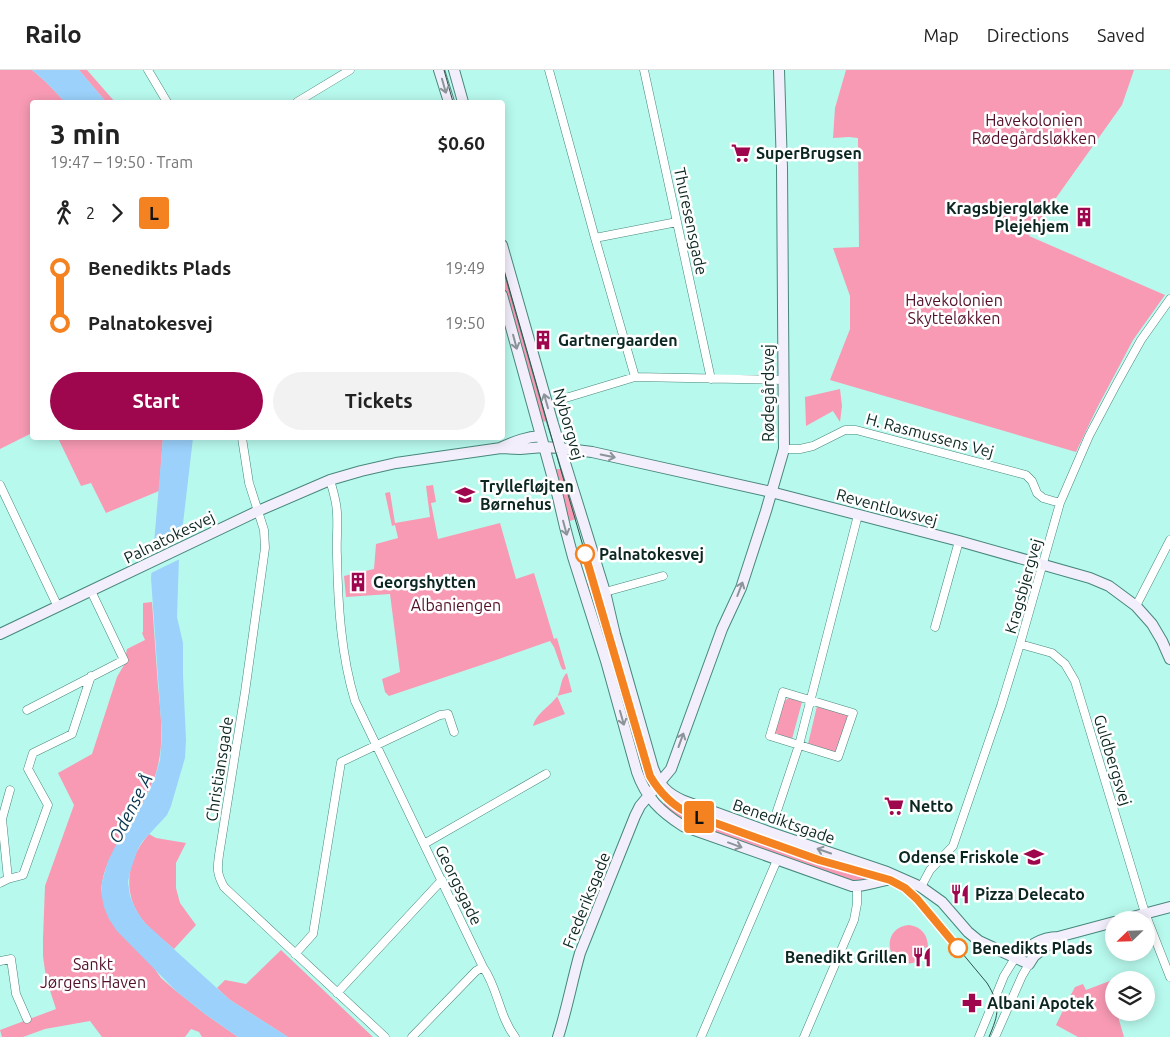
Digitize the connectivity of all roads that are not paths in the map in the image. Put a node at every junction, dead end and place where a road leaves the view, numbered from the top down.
1 (148, 70) edge
2 (350, 70) edge
3 (439, 70) edge
4 (454, 70) edge
5 (549, 70) edge
6 (644, 70) edge
7 (779, 70) edge
8 (167, 100) edge
9 (300, 100) edge
10 (448, 100) edge
11 (462, 100) edge
12 (677, 222) junction
13 (595, 238) junction
14 (505, 256) edge
15 (1170, 299) edge
16 (505, 306) edge
17 (635, 377) junction
18 (711, 379) junction
19 (784, 380) junction
20 (559, 400) dead end
21 (542, 436) junction
22 (242, 440) edge
23 (544, 447) junction
24 (501, 448) junction
25 (560, 448) junction
26 (784, 449) junction
27 (330, 480) junction
28 (0, 485) edge
29 (771, 492) junction
30 (1060, 502) junction
31 (258, 511) junction
32 (858, 515) junction
33 (1170, 540) edge
34 (959, 541) junction
35 (1043, 565) junction
36 (663, 576) dead end
37 (91, 591) junction
38 (605, 592) junction
39 (1136, 606) junction
40 (58, 607) junction
41 (936, 627) dead end
42 (0, 634) edge
43 (1020, 644) junction
44 (1170, 659) edge
45 (91, 676) junction
46 (810, 701) junction
47 (27, 710) dead end
48 (454, 732) dead end
49 (799, 745) junction
50 (376, 746) junction
51 (546, 774) dead end
52 (660, 783) junction
53 (10, 790) dead end
54 (648, 796) junction
55 (777, 811) dead end
56 (424, 844) junction
57 (777, 860) junction
58 (8, 879) junction
59 (902, 879) junction
60 (442, 880) junction
61 (0, 883) edge
62 (857, 887) junction
63 (921, 887) junction
64 (1170, 907) edge
65 (1144, 911) edge
66 (1155, 911) edge
67 (1105, 924) edge
68 (1058, 937) junction
69 (1155, 939) edge
70 (295, 954) junction
71 (1015, 958) junction
72 (0, 961) edge
73 (1029, 964) junction
74 (483, 967) junction
75 (1170, 977) edge
76 (338, 993) junction
77 (27, 1019) dead end
78 (385, 1037) edge
79 (412, 1037) edge
80 (515, 1037) edge
81 (558, 1037) edge
82 (701, 1037) edge
83 (804, 1037) edge
84 (980, 1037) edge
85 (995, 1037) edge

1 - 8 street
2 - 9 street
3 -> 10 main road
4 - 11 main road
5 - 13 street
6 - 12 street, Thuresensgade
7 - 19 main road, Rødegårdsvej
12 - 13 street
12 - 18 street, Thuresensgade
13 - 17 street
25 -> 14 main road, Nyborgvej
15 - 30 street, Kragsbjergvej
16 -> 21 main road, Nyborgvej
17 - 18 street
17 - 20 street
18 - 19 street
19 - 26 main road, Rødegårdsvej
21 - 23 main road, Nyborgvej
21 - 24 main road, Palnatokesvej
21 - 25 main road
22 - 31 street, Christiansgade
23 - 24 main road, Palnatokesvej
23 - 25 main road, Palnatokesvej
23 -> 54 main road, Nyborgvej
24 - 27 main road, Palnatokesvej
25 -> 29 main road, Reventlowsvej
25 - 38 main road, Nyborgvej
26 - 29 main road, Rødegårdsvej
26 - 30 street, H. Rasmussens Vej
27 - 31 main road, Palnatokesvej
27 - 50 street, Georgsgade
28 - 40 street
29 - 32 main road, Reventlowsvej
52 -> 29 main road, Rødegårdsvej
30 - 35 street, Kragsbjergvej
31 - 37 main road, Palnatokesvej
31 - 70 street, Christiansgade
32 - 34 main road, Reventlowsvej
32 - 46 street
33 - 39 street
34 - 35 main road, Reventlowsvej
34 - 41 street
35 - 39 main road, Reventlowsvej
35 - 43 street, Kragsbjergvej
36 - 38 street
37 - 40 main road, Palnatokesvej
37 - 45 street
38 - 52 main road, Nyborgvej
39 - 44 main road, Reventlowsvej
40 - 42 main road, Palnatokesvej
43 - 63 street, Kragsbjergvej
43 - 65 street, Guldbergsvej
45 - 47 street
45 - 58 street
46 - 49 street
46 - 49 street
46 - 49 street
48 - 50 street
49 - 55 street
50 - 56 street, Georgsgade
50 - 70 street
51 - 56 street
52 - 54 main road, Frederiksgade
59 -> 52 main road, Benediktsgade
53 - 58 street
54 -> 57 main road
54 - 81 main road, Frederiksgade
56 - 60 street, Georgsgade
57 - 62 main road
57 - 82 street
58 - 61 street
59 - 62 main road, Benediktsgade
59 - 63 main road, Benediktsgade
60 - 74 street, Georgsgade
60 - 76 street
62 - 83 street
63 - 71 main road, Benediktsgade
64 - 66 main road
67 - 68 main road
68 - 71 main road
68 - 73 main road
69 - 75 street, Guldbergsvej
70 - 76 street, Christiansgade
71 - 73 main road, Benediktsgade
71 - 84 street
72 - 77 street
73 - 85 street
74 - 79 street
74 - 80 street, Georgsgade
76 - 78 street, Christiansgade

